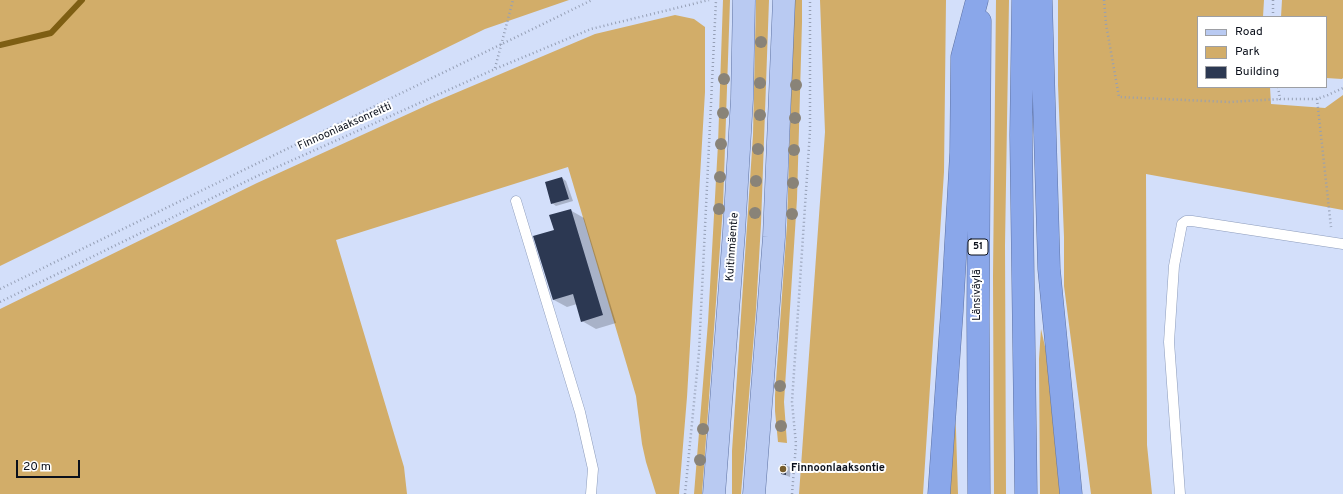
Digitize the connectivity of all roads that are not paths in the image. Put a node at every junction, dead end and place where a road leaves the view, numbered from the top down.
1 (744, 0) edge
2 (784, 0) edge
3 (977, 0) edge
4 (981, 0) edge
5 (1023, 0) edge
6 (1041, 0) edge
7 (516, 201) dead end
8 (1338, 244) edge
9 (591, 494) edge
10 (714, 494) edge
11 (754, 494) edge
12 (939, 494) edge
13 (979, 494) edge
14 (1026, 494) edge
15 (1071, 494) edge
16 (1180, 494) edge

1 - 10 main road, Kuitinmäentie
2 - 11 main road
3 - 12 highway
4 - 13 highway, Länsiväylä / 51
5 - 14 highway
6 - 15 highway
7 - 9 lane
8 - 16 lane

